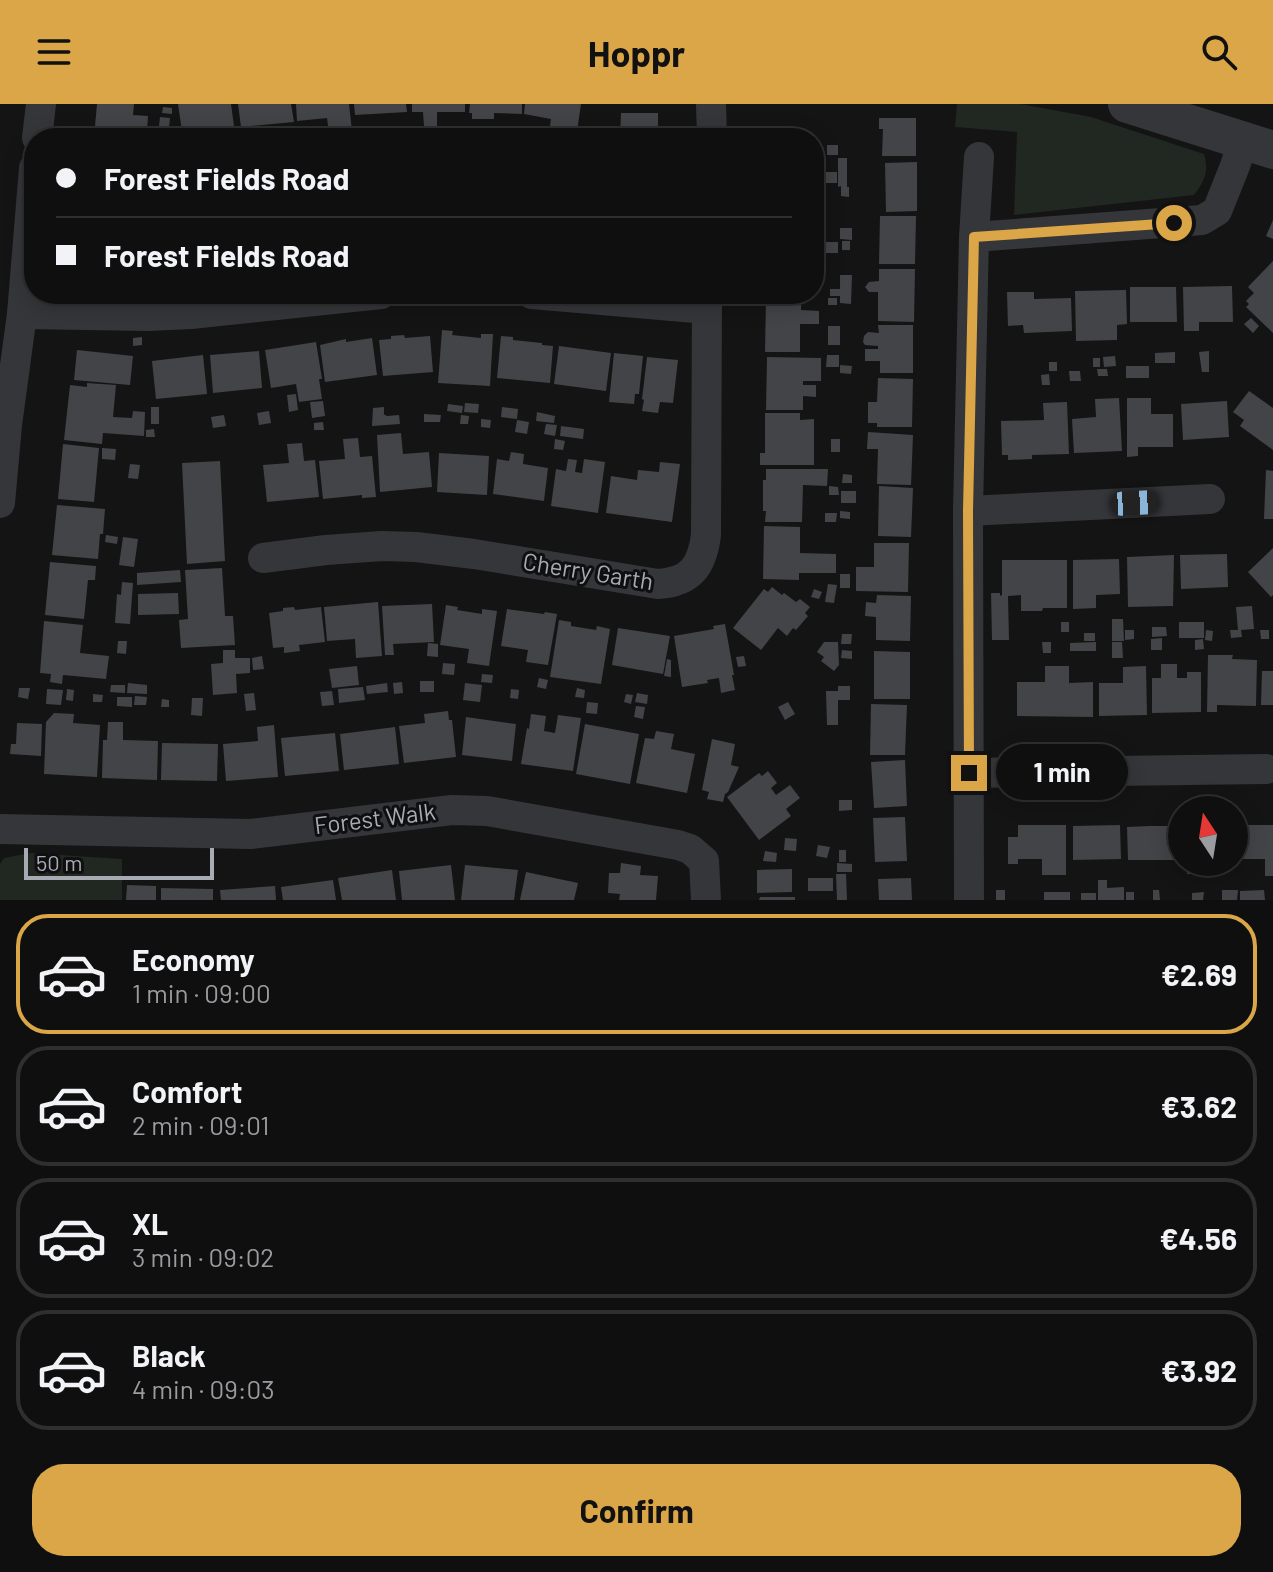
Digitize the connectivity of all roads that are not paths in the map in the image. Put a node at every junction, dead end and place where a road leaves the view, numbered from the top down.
1 (41, 104) edge
2 (711, 104) edge
3 (1127, 104) edge
4 (38, 128) edge
5 (712, 128) edge
6 (1258, 145) edge
7 (979, 157) dead end
8 (974, 237) junction
9 (24, 290) edge
10 (286, 304) edge
11 (707, 304) edge
12 (22, 314) junction
13 (1210, 499) dead end
14 (0, 503) edge
15 (968, 511) junction
16 (263, 558) dead end
17 (1266, 769) dead end
18 (969, 773) junction
19 (0, 829) edge
20 (706, 900) edge
21 (969, 900) edge

1 - 4 street
2 - 5 street
3 - 6 street
6 - 8 street
7 - 8 street
8 - 15 street
9 - 12 street
10 - 12 street
11 - 16 street, Cherry Garth
12 - 14 street
13 - 15 street
15 - 18 street
17 - 18 street
18 - 21 street
19 - 20 street, Forest Walk

